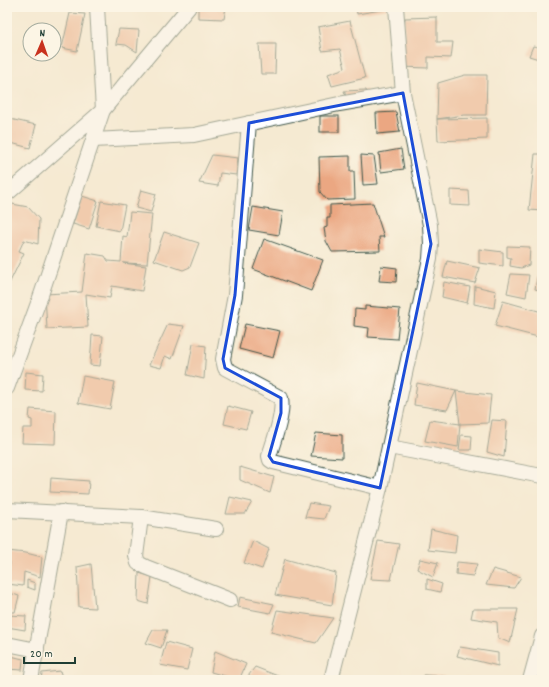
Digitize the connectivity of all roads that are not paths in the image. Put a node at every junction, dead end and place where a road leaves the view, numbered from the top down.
1 (97, 7) edge
2 (189, 7) edge
3 (396, 7) edge
4 (403, 93) junction
5 (103, 110) junction
6 (249, 123) junction
7 (93, 140) junction
8 (7, 194) edge
9 (7, 388) edge
10 (389, 446) junction
11 (542, 476) edge
12 (380, 488) junction
13 (7, 510) edge
14 (61, 512) junction
15 (141, 517) junction
16 (216, 529) dead end
17 (230, 600) dead end
18 (542, 636) edge
19 (7, 644) edge
20 (37, 650) junction
21 (535, 674) edge
22 (31, 680) edge
23 (330, 680) edge

1 - 5 street
2 - 5 street
3 - 4 street
4 - 6 street
4 - 10 street
5 - 7 street
5 - 8 street
6 - 7 street
6 - 12 street
7 - 9 street
10 - 11 street
10 - 12 street
12 - 23 street
13 - 14 street
14 - 15 street
14 - 20 street
15 - 16 street
15 - 17 street
18 - 21 street
19 - 20 street
20 - 22 street

